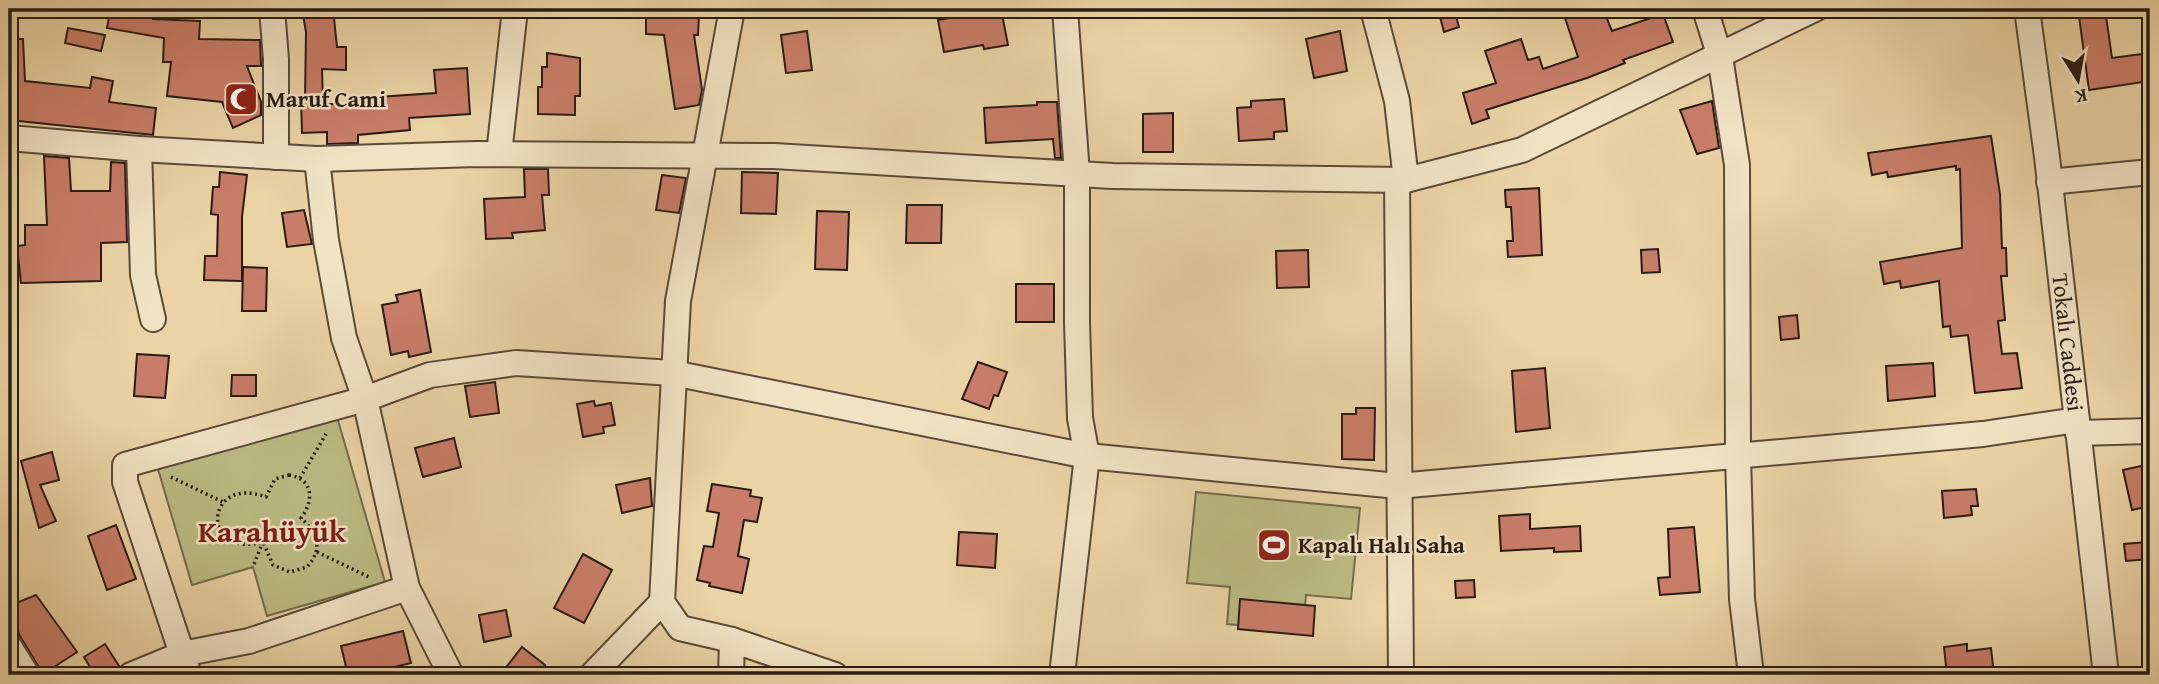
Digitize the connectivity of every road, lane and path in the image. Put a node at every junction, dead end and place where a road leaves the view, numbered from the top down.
1 (272, 9) edge
2 (515, 9) edge
3 (732, 9) edge
4 (1065, 9) edge
5 (1373, 9) edge
6 (1705, 9) edge
7 (1815, 9) edge
8 (2027, 9) edge
9 (1720, 57) junction
10 (9, 138) edge
11 (139, 149) junction
12 (499, 154) junction
13 (707, 155) junction
14 (276, 157) junction
15 (317, 159) junction
16 (2150, 172) edge
17 (1077, 174) junction
18 (1402, 180) junction
19 (2049, 182) junction
20 (153, 319) dead end
21 (673, 373) junction
22 (354, 402) junction
23 (2078, 426) junction
24 (2150, 431) edge
25 (1087, 456) junction
26 (1738, 456) junction
27 (138, 461) junction
28 (300, 478) junction
29 (1398, 486) junction
30 (223, 502) junction
31 (263, 542) junction
32 (317, 552) junction
33 (254, 564) dead end
34 (402, 590) junction
35 (662, 602) junction
36 (732, 640) junction
37 (9, 646) edge
38 (186, 665) edge
39 (27, 675) edge
40 (131, 675) edge
41 (451, 675) edge
42 (592, 675) edge
43 (731, 675) edge
44 (835, 675) edge
45 (1062, 675) edge
46 (1401, 675) edge
47 (1751, 675) edge
48 (2106, 675) edge

1 - 14 street
2 - 12 street
3 - 13 street
4 - 17 street
5 - 18 street
6 - 9 street
7 - 9 street
8 - 19 street, Tokalı Caddesi
9 - 18 street
9 - 26 street
10 - 11 street
11 - 14 street
11 - 20 street
12 - 13 street
12 - 15 street
13 - 17 street
13 - 21 street
14 - 15 street
15 - 22 street
16 - 19 street
17 - 18 street
17 - 25 street
18 - 29 street
19 - 23 street, Tokalı Caddesi
21 - 22 street
21 - 25 street
21 - 35 street
22 - 27 street
22 - 28 path
22 - 34 street
23 - 24 street
23 - 26 street
23 - 48 street, Tokalı Caddesi
25 - 29 street
25 - 45 street
26 - 29 street
26 - 47 street
27 - 30 path
27 - 38 street
28 - 30 path
28 - 32 path
29 - 46 street
30 - 31 path
31 - 32 path
31 - 33 path
32 - 34 path
34 - 38 street
34 - 41 street
35 - 36 street
35 - 42 street
36 - 43 street
36 - 44 street
37 - 39 street
38 - 40 street

